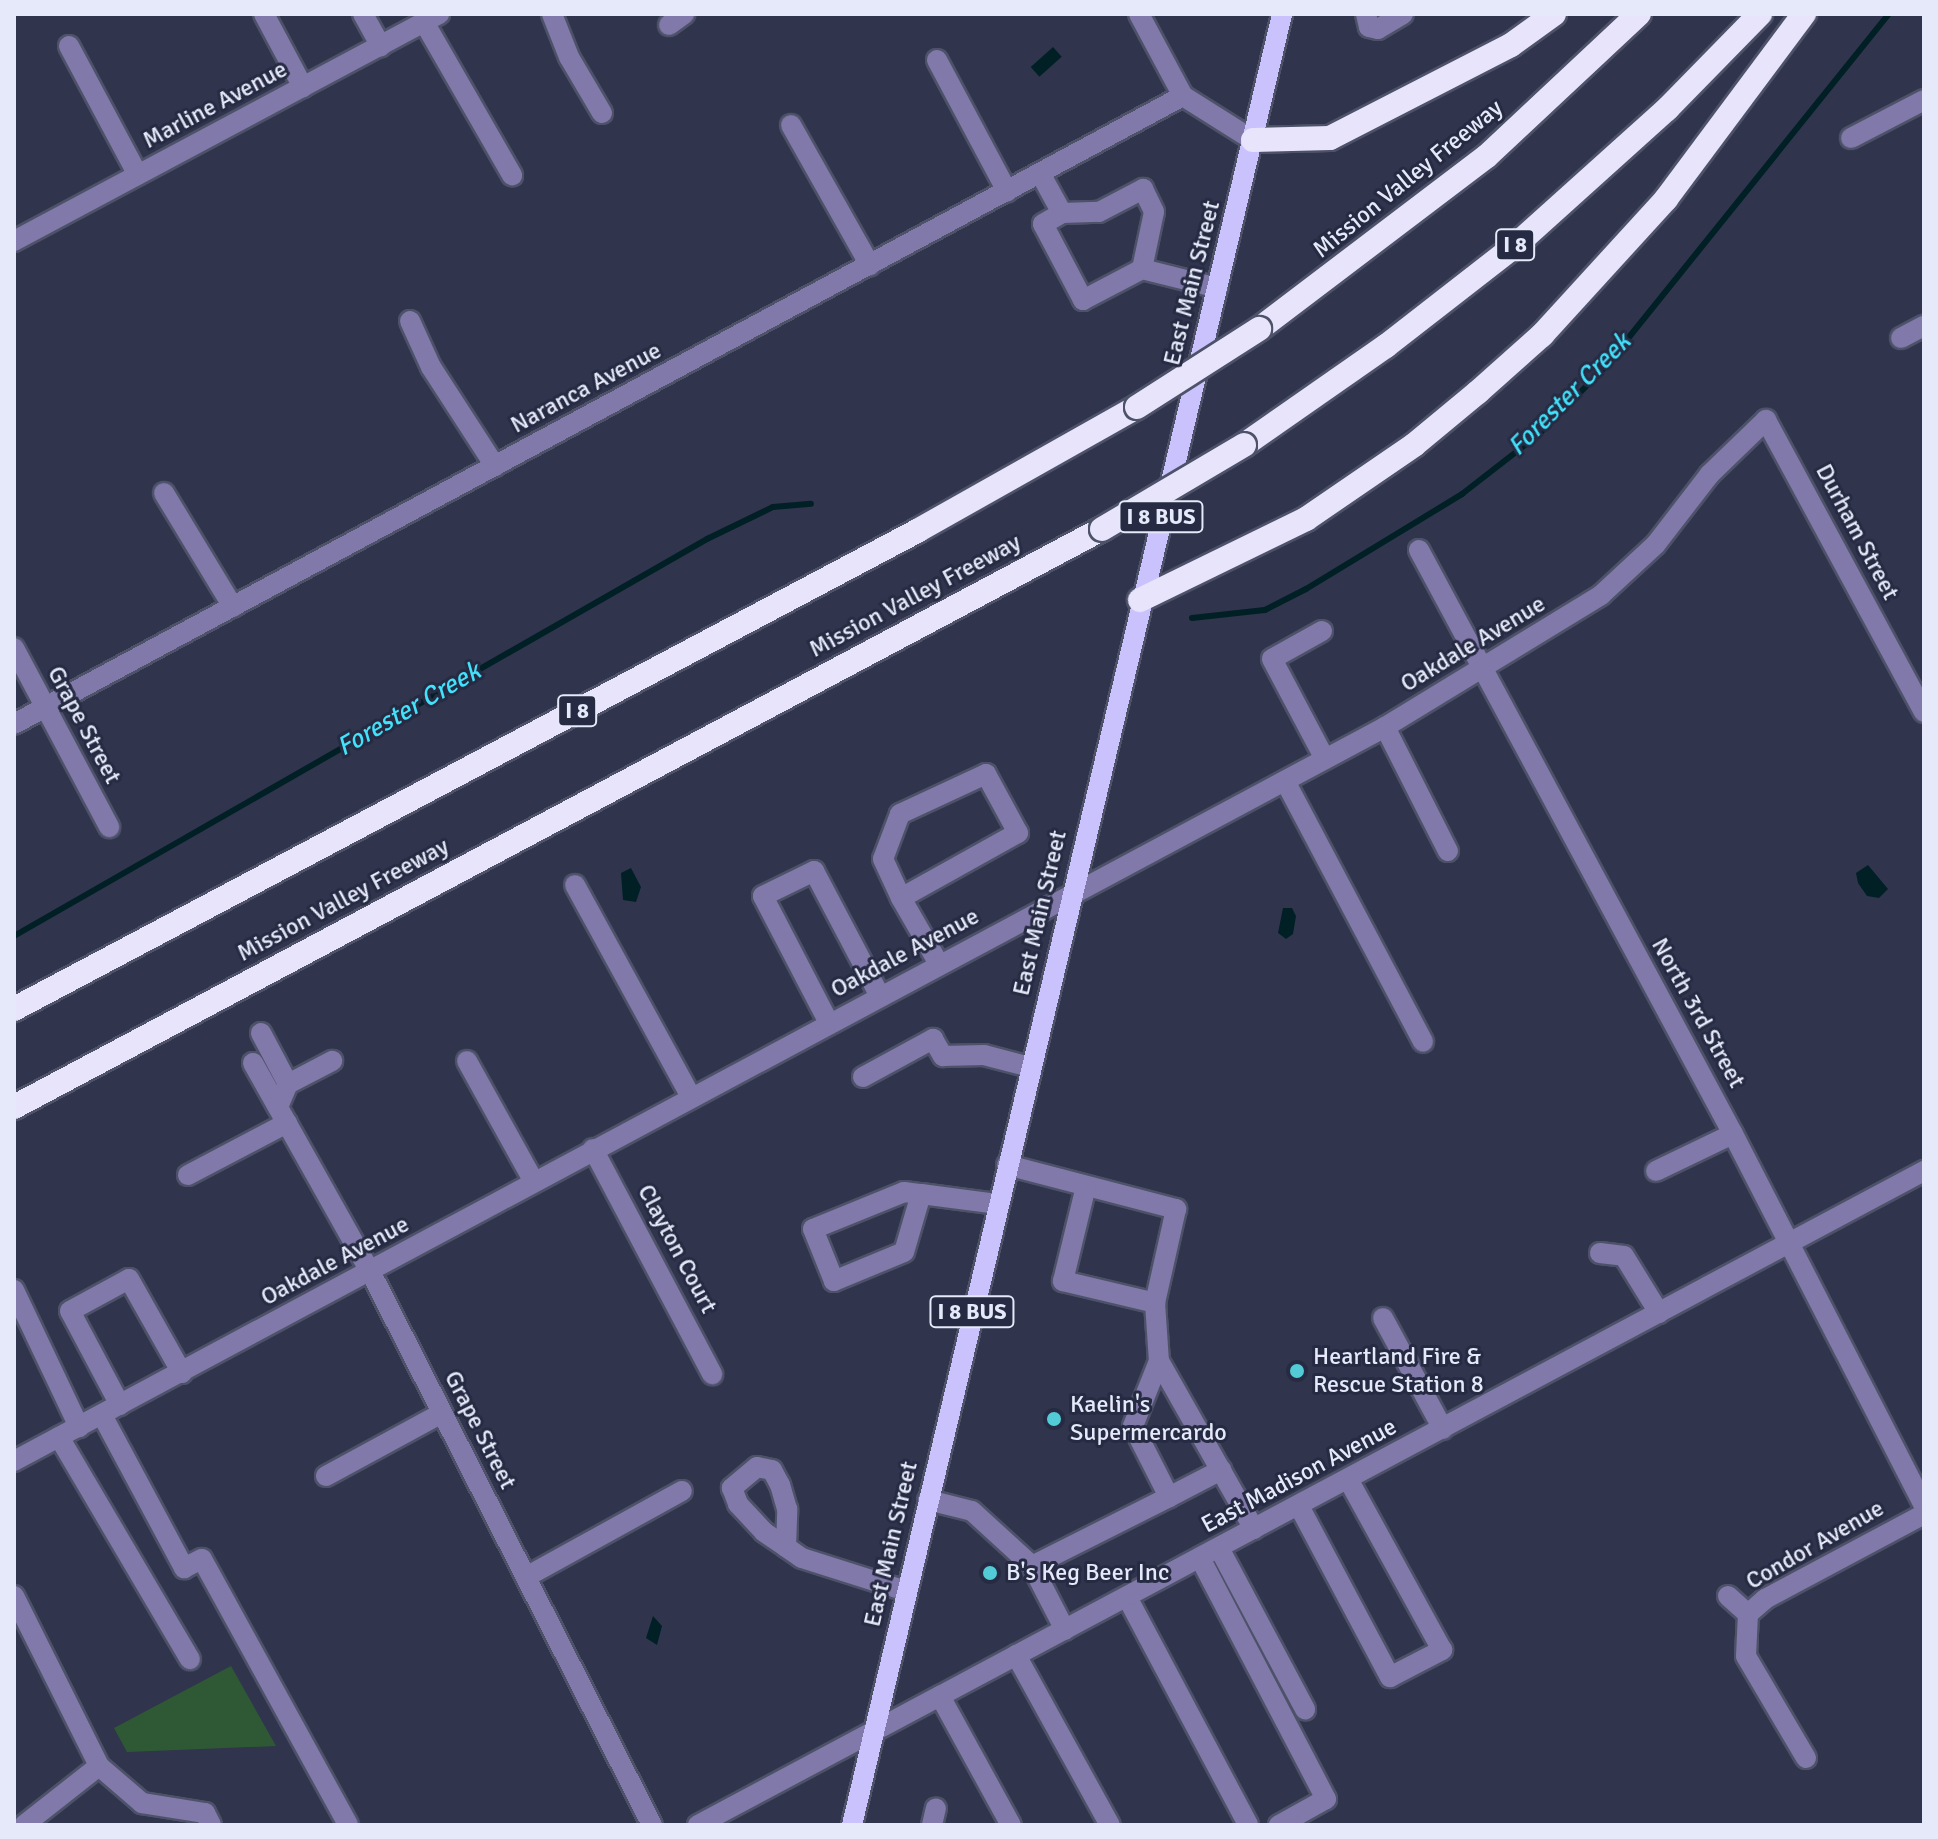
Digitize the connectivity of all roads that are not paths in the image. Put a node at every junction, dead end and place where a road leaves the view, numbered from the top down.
1 (264, 14) edge
2 (363, 14) edge
3 (552, 14) edge
4 (1139, 14) edge
5 (1282, 14) edge
6 (1366, 14) edge
7 (1403, 14) edge
8 (1554, 14) edge
9 (1639, 14) edge
10 (1760, 14) edge
11 (1804, 14) edge
12 (432, 18) edge
13 (69, 46) dead end
14 (381, 46) junction
15 (937, 60) dead end
16 (303, 87) junction
17 (1183, 96) junction
18 (1924, 100) edge
19 (602, 113) dead end
20 (791, 125) dead end
21 (1851, 138) dead end
22 (1253, 140) junction
23 (1040, 173) junction
24 (138, 175) junction
25 (512, 175) dead end
26 (1007, 191) junction
27 (1062, 213) junction
28 (14, 241) edge
29 (870, 265) junction
30 (1142, 269) junction
31 (1218, 288) junction
32 (410, 321) dead end
33 (1924, 326) edge
34 (1901, 338) dead end
35 (1766, 420) joint
36 (495, 466) junction
37 (164, 493) dead end
38 (1419, 550) dead end
39 (1140, 600) junction
40 (233, 607) junction
41 (1322, 631) dead end
42 (14, 648) edge
43 (1480, 669) junction
44 (44, 707) junction
45 (1924, 712) edge
46 (14, 724) edge
47 (1385, 727) junction
48 (1325, 759) junction
49 (1285, 781) junction
50 (109, 827) dead end
51 (1448, 851) dead end
52 (575, 885) dead end
53 (1071, 894) junction
54 (901, 898) junction
55 (939, 964) junction
56 (880, 996) junction
57 (14, 1009) edge
58 (829, 1023) junction
59 (261, 1033) dead end
60 (1423, 1042) dead end
61 (332, 1061) dead end
62 (467, 1061) dead end
63 (253, 1063) dead end
64 (1030, 1067) junction
65 (863, 1077) dead end
66 (288, 1084) junction
67 (691, 1097) junction
68 (14, 1110) edge
69 (283, 1115) junction
70 (1733, 1134) junction
71 (593, 1149) junction
72 (1007, 1165) junction
73 (1656, 1171) dead end
74 (1924, 1171) edge
75 (188, 1175) dead end
76 (534, 1182) junction
77 (1086, 1186) junction
78 (921, 1194) junction
79 (998, 1204) junction
80 (1788, 1245) junction
81 (1600, 1253) dead end
82 (371, 1273) junction
83 (14, 1290) edge
84 (1155, 1303) junction
85 (1659, 1313) junction
86 (1383, 1318) dead end
87 (1159, 1361) junction
88 (182, 1373) junction
89 (712, 1374) dead end
90 (120, 1405) junction
91 (442, 1413) junction
92 (102, 1415) junction
93 (79, 1427) junction
94 (1443, 1429) junction
95 (59, 1437) junction
96 (14, 1461) edge
97 (1221, 1470) junction
98 (326, 1476) dead end
99 (1348, 1479) junction
100 (682, 1491) dead end
101 (1169, 1497) junction
102 (928, 1500) junction
103 (1924, 1505) edge
104 (1299, 1506) junction
105 (1924, 1514) edge
106 (1254, 1529) junction
107 (786, 1547) dead end
108 (1219, 1548) junction
109 (1200, 1558) junction
110 (1032, 1566) junction
111 (526, 1577) junction
112 (906, 1591) junction
113 (14, 1596) edge
114 (1728, 1596) dead end
115 (1127, 1597) junction
116 (1746, 1622) junction
117 (1065, 1630) junction
118 (1016, 1655) junction
119 (190, 1659) dead end
120 (940, 1696) junction
121 (1305, 1709) dead end
122 (874, 1731) junction
123 (1806, 1758) dead end
124 (99, 1766) junction
125 (736, 1805) junction
126 (24, 1825) edge
127 (211, 1825) edge
128 (348, 1825) edge
129 (652, 1825) edge
130 (698, 1825) edge
131 (745, 1825) edge
132 (852, 1825) edge
133 (1011, 1825) edge
134 (1110, 1825) edge
135 (1248, 1825) edge
136 (1279, 1825) edge

1 - 16 street
2 - 14 street
3 - 19 street
4 - 17 street
5 - 22 main road, East Main Street / I 8 BUS
6 - 7 street
8 - 22 highway
9 - 57 highway, Mission Valley Freeway / I 8, bridge
10 - 68 highway, Mission Valley Freeway / I 8, bridge
11 - 39 highway
12 - 14 street, Marline Avenue
12 - 25 street
13 - 24 street
14 - 16 street, Marline Avenue
15 - 26 street
16 - 24 street, Marline Avenue
17 - 22 street
17 - 23 street, Naranca Avenue
18 - 21 street
20 - 29 street
22 - 31 main road, East Main Street / I 8 BUS
23 - 26 street, Naranca Avenue
23 - 27 street
24 - 28 street, Marline Avenue
26 - 29 street, Naranca Avenue
27 - 30 street
27 - 30 street
29 - 36 street, Naranca Avenue
30 - 31 street
31 - 39 main road, East Main Street / I 8 BUS
32 - 36 street
33 - 34 street
35 - 43 street, Oakdale Avenue
35 - 45 street, Durham Street
36 - 40 street, Naranca Avenue
37 - 40 street
38 - 43 street, North 3rd Street
39 - 53 main road, East Main Street / I 8 BUS
40 - 44 street, Naranca Avenue
41 - 48 street
42 - 44 street, Grape Street
43 - 47 street, Oakdale Avenue
43 - 70 street, North 3rd Street
44 - 46 street, Naranca Avenue
44 - 50 street, Grape Street
47 - 48 street, Oakdale Avenue
47 - 51 street
48 - 49 street, Oakdale Avenue
49 - 53 street, Oakdale Avenue
49 - 60 street
52 - 67 street
53 - 55 street, Oakdale Avenue
53 - 64 main road, East Main Street / I 8 BUS
54 - 54 street
54 - 55 street
55 - 56 street, Oakdale Avenue
56 - 58 street, Oakdale Avenue
56 - 58 street
58 - 67 street, Oakdale Avenue
59 - 66 street
61 - 66 street
62 - 76 street
63 - 69 street, Grape Street
64 - 65 street
64 - 72 main road, East Main Street / I 8 BUS
66 - 69 street
67 - 71 street, Oakdale Avenue
69 - 75 street
69 - 82 street, Grape Street
70 - 73 street
70 - 80 street, North 3rd Street
71 - 76 street, Oakdale Avenue
71 - 89 street, Clayton Court
72 - 77 street
72 - 79 main road, East Main Street / I 8 BUS
74 - 80 street, East Madison Avenue
76 - 82 street, Oakdale Avenue
77 - 84 street
77 - 84 street
78 - 78 street
78 - 79 street
79 - 102 main road, East Main Street / I 8 BUS
80 - 85 street, East Madison Avenue
80 - 103 street, North 3rd Street
81 - 85 street
82 - 88 street, Oakdale Avenue
82 - 91 street, Grape Street
83 - 93 street
84 - 87 street
85 - 94 street, East Madison Avenue
86 - 94 street
87 - 97 street
87 - 101 street
88 - 90 street, Oakdale Avenue
88 - 90 street
90 - 92 street, Oakdale Avenue
91 - 98 street
91 - 111 street, Grape Street
92 - 93 street, Oakdale Avenue
92 - 128 street
93 - 95 street, Oakdale Avenue
94 - 99 street, East Madison Avenue
95 - 96 street, Oakdale Avenue
95 - 119 street
97 - 101 street
97 - 106 street
99 - 104 street, East Madison Avenue
99 - 104 street
100 - 111 street
101 - 110 street
102 - 110 street
102 - 112 main road, East Main Street / I 8 BUS
104 - 106 street, East Madison Avenue
105 - 116 street, Condor Avenue
106 - 108 street, East Madison Avenue
107 - 112 street
108 - 109 street, East Madison Avenue
108 - 121 street
109 - 115 street, East Madison Avenue
109 - 136 street
110 - 117 street
111 - 129 street, Grape Street
112 - 122 main road, East Main Street / I 8 BUS
113 - 124 street
114 - 116 street
115 - 117 street, East Madison Avenue
115 - 135 street
116 - 123 street
117 - 118 street, East Madison Avenue
118 - 120 street, East Madison Avenue
118 - 134 street
120 - 122 street, East Madison Avenue
120 - 133 street
122 - 125 street, East Madison Avenue
122 - 132 main road, East Main Street / I 8 BUS
124 - 126 street
124 - 127 street
125 - 130 street, East Madison Avenue
125 - 131 street

